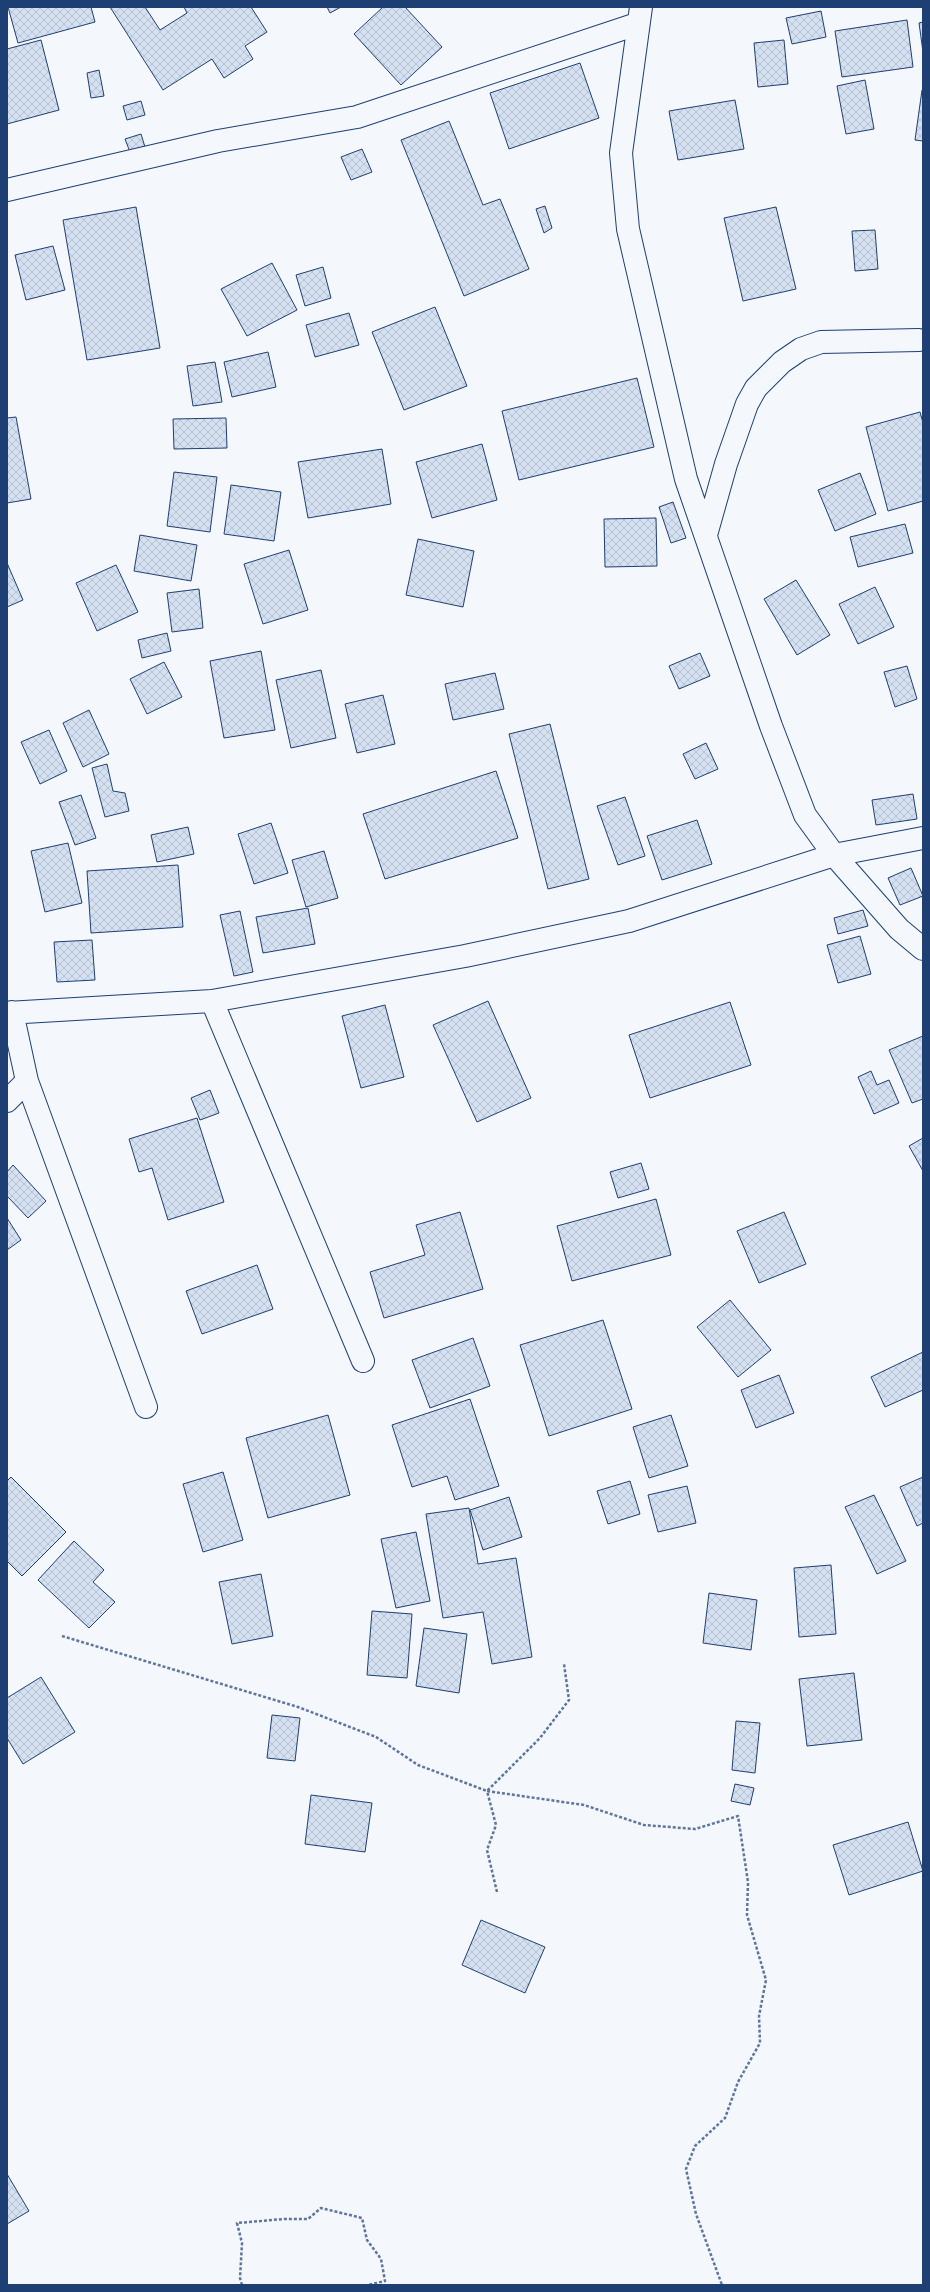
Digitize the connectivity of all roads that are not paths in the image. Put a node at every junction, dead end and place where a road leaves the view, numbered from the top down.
1 (639, 15) edge
2 (7, 190) edge
3 (919, 340) dead end
4 (706, 535) junction
5 (923, 838) edge
6 (834, 855) junction
7 (923, 949) edge
8 (212, 1001) junction
9 (10, 1012) edge
10 (26, 1080) junction
11 (7, 1101) edge
12 (363, 1361) dead end
13 (146, 1407) dead end

1 - 2 street
1 - 4 street
3 - 4 street
4 - 6 street
5 - 6 street
6 - 7 street
6 - 8 street
8 - 9 street
8 - 12 street
9 - 10 street
10 - 11 street
10 - 13 street

